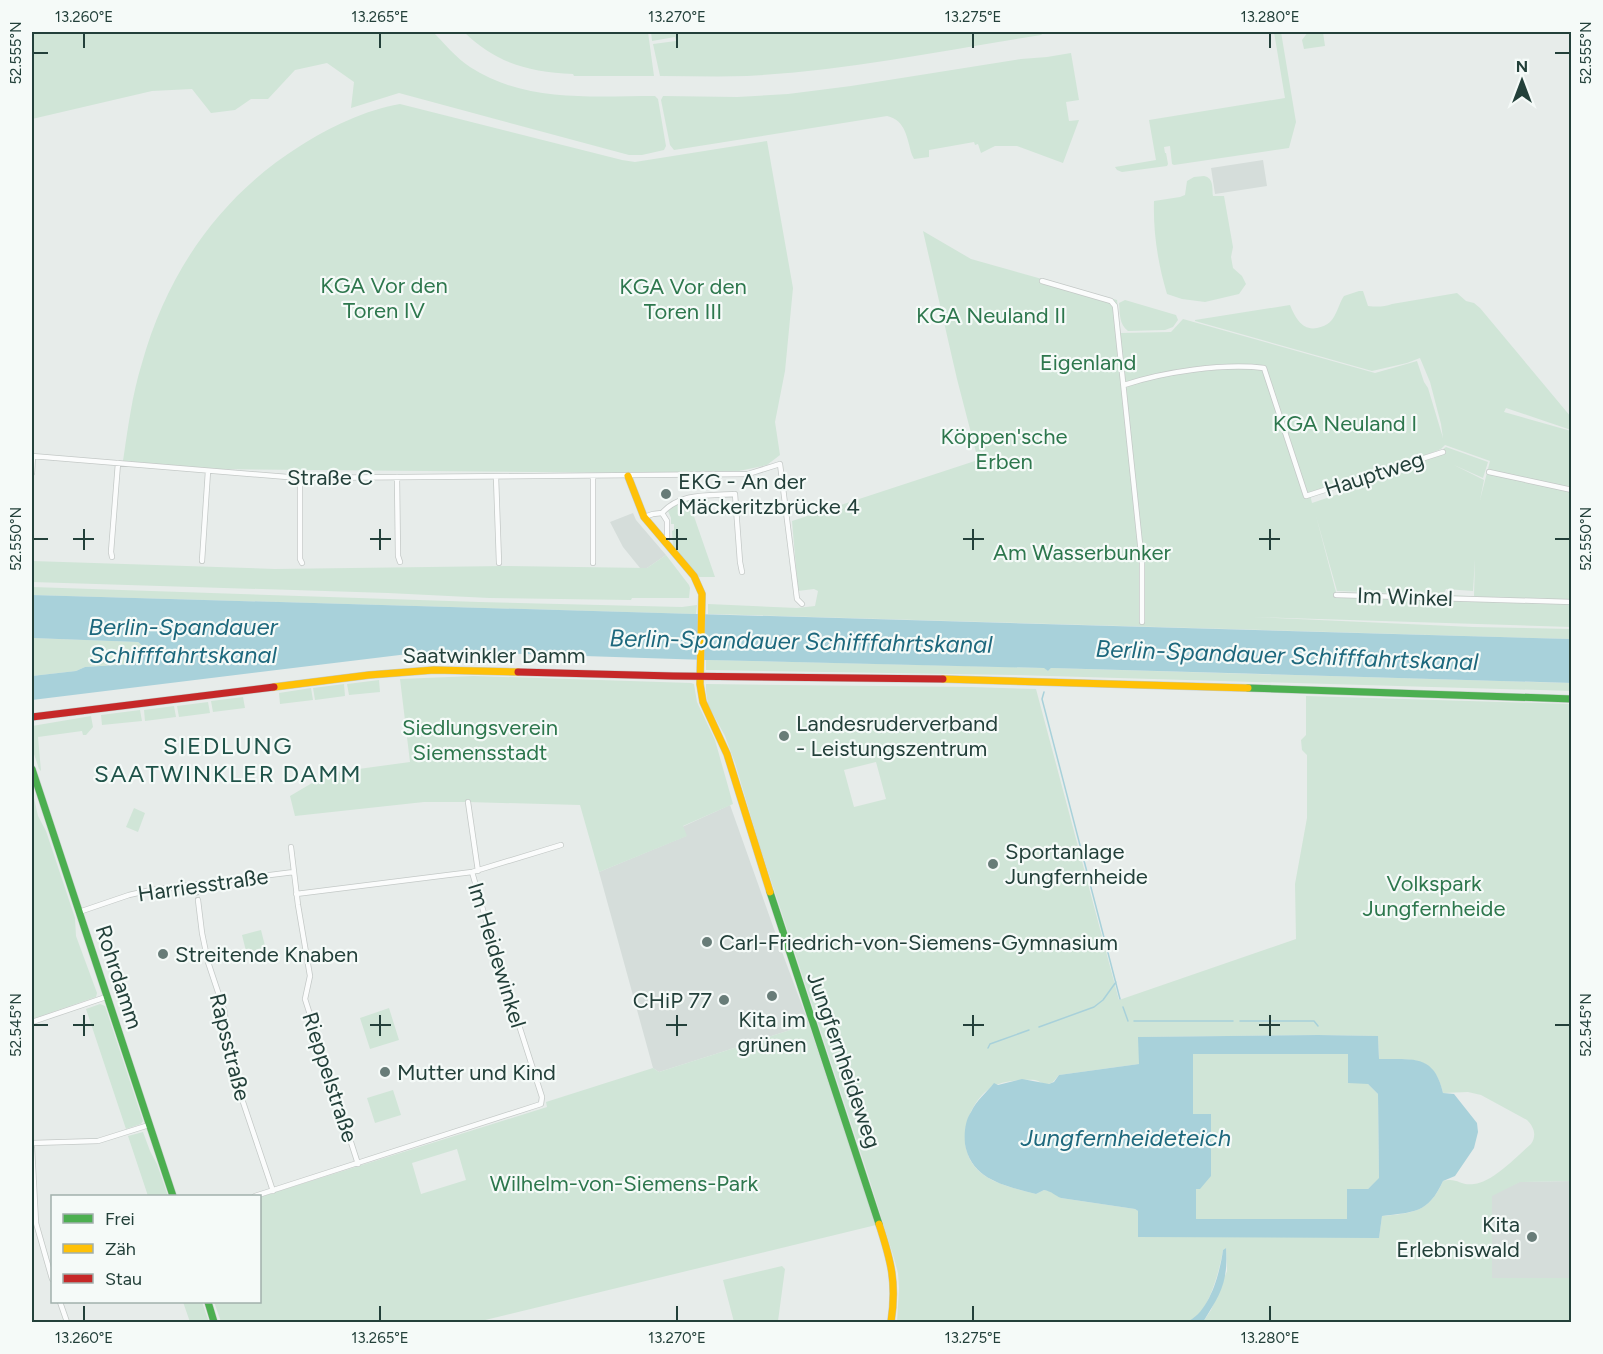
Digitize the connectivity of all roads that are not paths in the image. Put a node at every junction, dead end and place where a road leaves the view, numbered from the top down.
1 (1042, 282) dead end
2 (1124, 385) junction
3 (1443, 452) dead end
4 (32, 456) edge
5 (118, 463) junction
6 (208, 471) junction
7 (1489, 472) dead end
8 (32, 473) edge
9 (593, 476) junction
10 (628, 476) junction
11 (397, 477) junction
12 (496, 477) junction
13 (300, 478) junction
14 (1572, 490) edge
15 (662, 513) junction
16 (644, 518) junction
17 (667, 544) junction
18 (112, 557) dead end
19 (202, 561) dead end
20 (399, 562) dead end
21 (499, 562) dead end
22 (302, 563) dead end
23 (593, 563) dead end
24 (742, 572) dead end
25 (1336, 595) dead end
26 (1572, 602) edge
27 (802, 604) dead end
28 (1142, 622) dead end
29 (701, 673) junction
30 (1572, 699) edge
31 (32, 717) edge
32 (32, 769) edge
33 (468, 801) dead end
34 (561, 845) dead end
35 (291, 847) dead end
36 (475, 871) junction
37 (294, 872) junction
38 (196, 884) junction
39 (196, 891) tunnel mouth
40 (296, 894) junction
41 (198, 900) tunnel mouth
42 (79, 912) junction
43 (106, 997) junction
44 (32, 1022) edge
45 (149, 1125) junction
46 (32, 1146) edge
47 (358, 1164) junction
48 (273, 1191) junction
49 (172, 1195) edge
50 (261, 1195) edge
51 (51, 1276) edge
52 (60, 1303) edge
53 (208, 1303) edge
54 (68, 1323) edge
55 (214, 1323) edge
56 (891, 1323) edge

1 - 2 street
2 - 3 street, Hauptweg
2 - 28 street
4 - 5 street, Straße C
4 - 8 street
5 - 6 street, Straße C
5 - 18 street
6 - 13 street, Straße C
6 - 19 street
7 - 14 street
9 - 10 street, Straße C
9 - 12 street, Straße C
9 - 23 street
10 - 16 main road, Jungfernheideweg
10 - 27 street, Straße C
11 - 12 street, Straße C
11 - 13 street, Straße C
11 - 20 street
12 - 21 street
13 - 22 street
15 - 16 street
15 - 17 street
15 - 24 street
16 - 17 main road, Jungfernheideweg
17 - 29 main road, Jungfernheideweg
25 - 26 street, Im Winkel
29 - 30 main road, Saatwinkler Damm
29 - 31 main road, Saatwinkler Damm
29 - 56 main road, Jungfernheideweg
32 - 42 main road, Rohrdamm
33 - 36 street, Im Heidewinkel
34 - 36 street
35 - 37 street, Rieppelstraße
36 - 40 street, Im Heidewinkel
36 - 47 street, Im Heidewinkel
37 - 38 street, Harriesstraße
37 - 40 street, Rieppelstraße
38 - 39 street
38 - 42 street, Harriesstraße
40 - 47 street, Rieppelstraße
41 - 48 street, Rapsstraße
42 - 43 main road, Rohrdamm
43 - 44 street
43 - 45 main road, Rohrdamm
45 - 46 street
45 - 49 main road, Rohrdamm
46 - 51 street
47 - 48 street
48 - 50 street
52 - 54 street
53 - 55 main road

